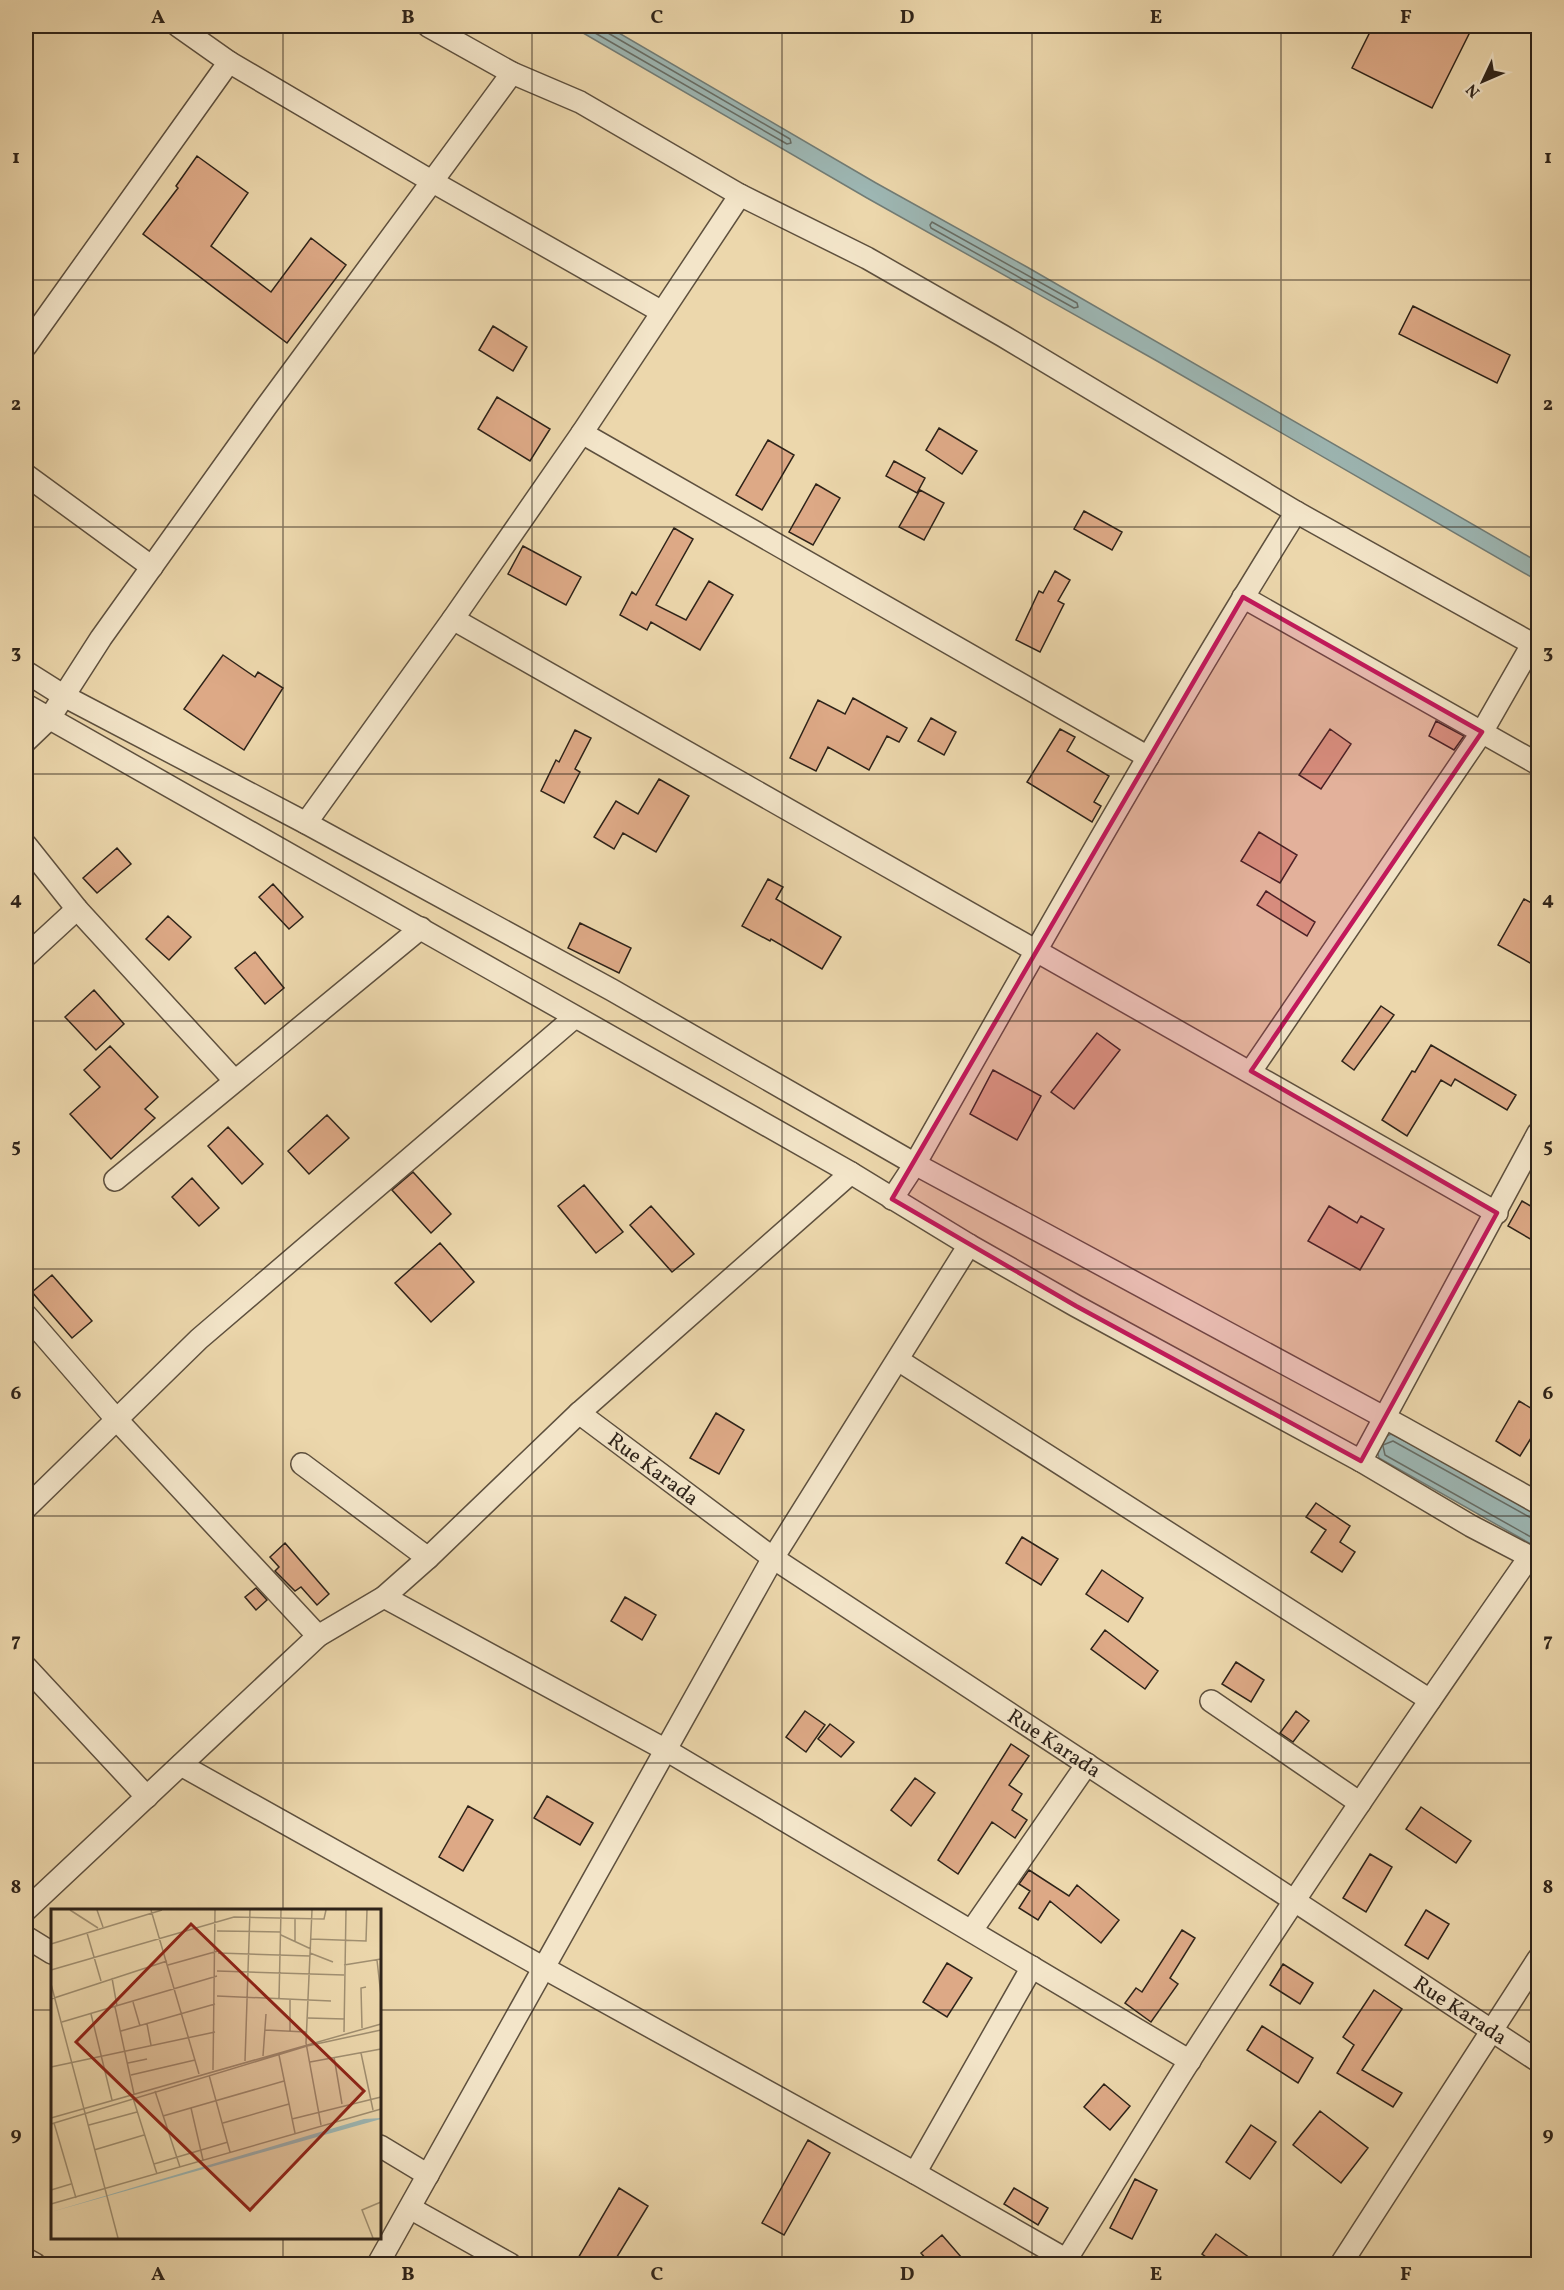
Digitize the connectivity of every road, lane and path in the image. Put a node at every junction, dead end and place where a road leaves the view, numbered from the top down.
1 (178, 26) edge
2 (428, 26) edge
3 (230, 62) junction
4 (512, 73) junction
5 (433, 183) junction
6 (740, 195) junction
7 (662, 312) junction
8 (26, 345) edge
9 (582, 433) junction
10 (26, 475) edge
11 (1296, 512) junction
12 (152, 567) junction
13 (1243, 597) junction
14 (453, 619) junction
15 (1536, 645) edge
16 (26, 672) edge
17 (64, 696) junction
18 (26, 705) edge
19 (49, 719) junction
20 (1482, 732) junction
21 (26, 741) edge
22 (1148, 757) junction
23 (1539, 764) edge
24 (306, 823) junction
25 (26, 844) edge
26 (77, 909) junction
27 (421, 928) junction
28 (1036, 950) junction
29 (26, 956) edge
30 (575, 1017) junction
31 (1251, 1071) junction
32 (234, 1080) junction
33 (1539, 1133) edge
34 (915, 1164) junction
35 (851, 1173) junction
36 (115, 1180) dead end
37 (892, 1199) junction
38 (1497, 1213) junction
39 (969, 1245) junction
40 (26, 1315) edge
41 (898, 1360) junction
42 (579, 1413) junction
43 (117, 1420) junction
44 (1372, 1440) junction
45 (302, 1464) dead end
46 (1539, 1503) edge
47 (26, 1508) edge
48 (428, 1558) junction
49 (773, 1558) junction
50 (1534, 1558) edge
51 (384, 1597) junction
52 (318, 1636) junction
53 (26, 1667) edge
54 (1430, 1700) junction
55 (1211, 1701) dead end
56 (666, 1750) junction
57 (1087, 1764) junction
58 (181, 1765) junction
59 (147, 1797) junction
60 (1360, 1803) junction
61 (1294, 1901) junction
62 (26, 1910) edge
63 (972, 1930) junction
64 (26, 1937) edge
65 (51, 1952) edge
66 (1539, 1959) edge
67 (1032, 1967) junction
68 (544, 1968) junction
69 (1491, 2031) junction
70 (1190, 2061) junction
71 (1539, 2061) edge
72 (381, 2147) edge
73 (915, 2173) junction
74 (428, 2175) junction
75 (410, 2208) junction
76 (1041, 2257) edge
77 (26, 2259) edge
78 (1070, 2262) edge
79 (35, 2265) edge
80 (378, 2265) edge
81 (510, 2265) edge
82 (1341, 2265) edge

1 - 3 street
2 - 4 street
3 - 5 street
3 - 8 street
4 - 5 street
4 - 6 street
5 - 7 street
5 - 12 street
6 - 7 street
6 - 11 street
7 - 9 street
9 - 14 street
9 - 22 street
10 - 12 street
11 - 13 street
11 - 15 street
12 - 17 street
13 - 20 street
13 - 22 street
14 - 24 street
14 - 28 street
15 - 20 street
16 - 17 street
17 - 19 street
17 - 24 street
18 - 19 street
19 - 21 street
19 - 27 street
20 - 23 street
20 - 31 street
22 - 28 street
24 - 34 street
25 - 26 street
26 - 29 street
26 - 32 street
27 - 30 street
27 - 32 street
28 - 31 street
28 - 34 street
30 - 35 street
30 - 43 street
31 - 38 street
32 - 36 street
33 - 38 street
34 - 37 street
34 - 44 street
35 - 37 street
35 - 42 street
37 - 39 street
38 - 44 street
39 - 41 street
39 - 44 street
40 - 43 street
41 - 49 street
41 - 54 street
42 - 48 street
42 - 49 street, Rue Karada
43 - 47 street
43 - 52 street
44 - 46 street
44 - 50 street
45 - 48 street
48 - 51 street
49 - 56 street
49 - 57 street, Rue Karada
50 - 54 street
51 - 52 street
51 - 56 street
52 - 58 street
53 - 59 street
54 - 60 street
55 - 60 street
56 - 63 street
56 - 68 street
57 - 61 street, Rue Karada
57 - 63 street
58 - 59 street
58 - 68 street
59 - 62 street
60 - 61 street
61 - 69 street, Rue Karada
61 - 70 street
63 - 67 street
64 - 65 street
66 - 69 street
67 - 70 street
67 - 73 street
68 - 73 street
68 - 74 street
69 - 71 street, Rue Karada
69 - 82 street
70 - 78 street
72 - 74 street
73 - 76 street
74 - 75 street
75 - 80 street
75 - 81 street
76 - 78 street
77 - 79 street

